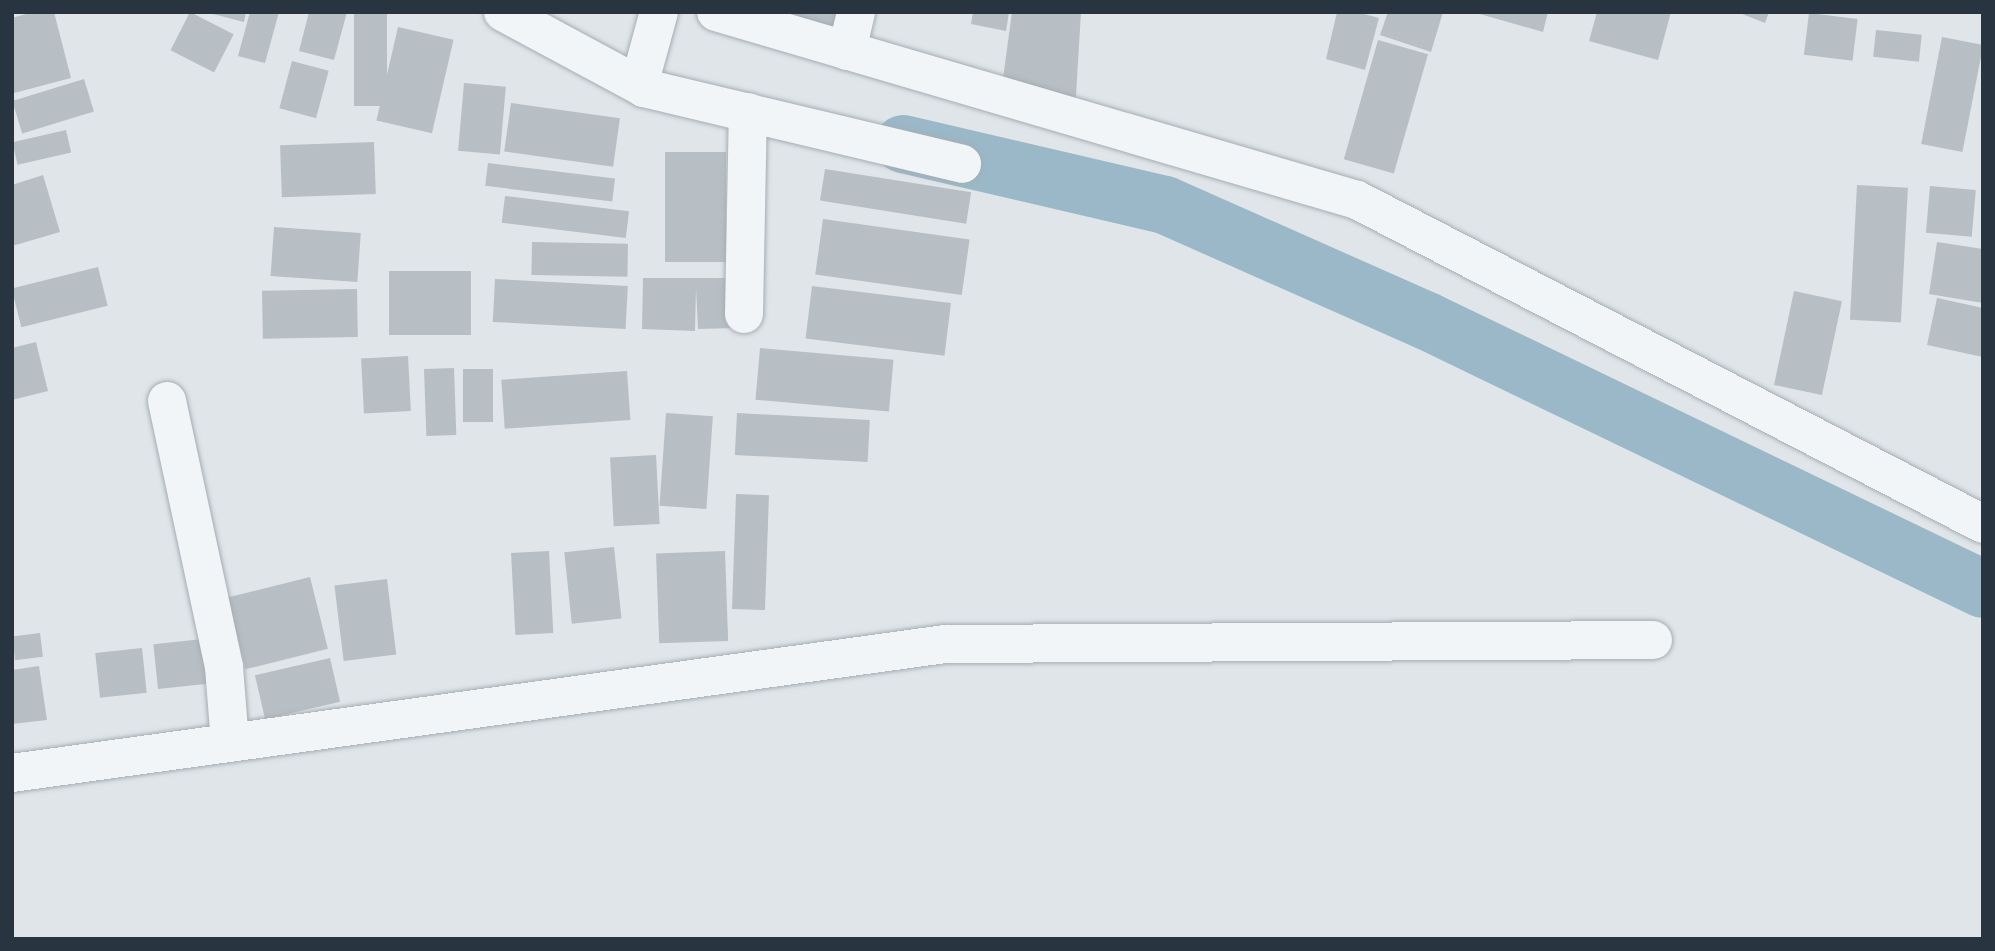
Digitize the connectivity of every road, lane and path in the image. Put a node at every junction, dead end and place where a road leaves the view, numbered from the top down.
1 (503, 12) edge
2 (659, 12) edge
3 (716, 12) edge
4 (856, 12) edge
5 (847, 51) junction
6 (643, 81) junction
7 (748, 112) junction
8 (962, 164) dead end
9 (744, 314) dead end
10 (167, 401) dead end
11 (1983, 524) edge
12 (1653, 640) dead end
13 (230, 743) junction
14 (12, 773) edge

1 - 6 street
2 - 6 street
3 - 5 street
4 - 5 street
5 - 11 street
6 - 7 street
7 - 8 street
7 - 9 street
10 - 13 street
12 - 13 street
13 - 14 street

